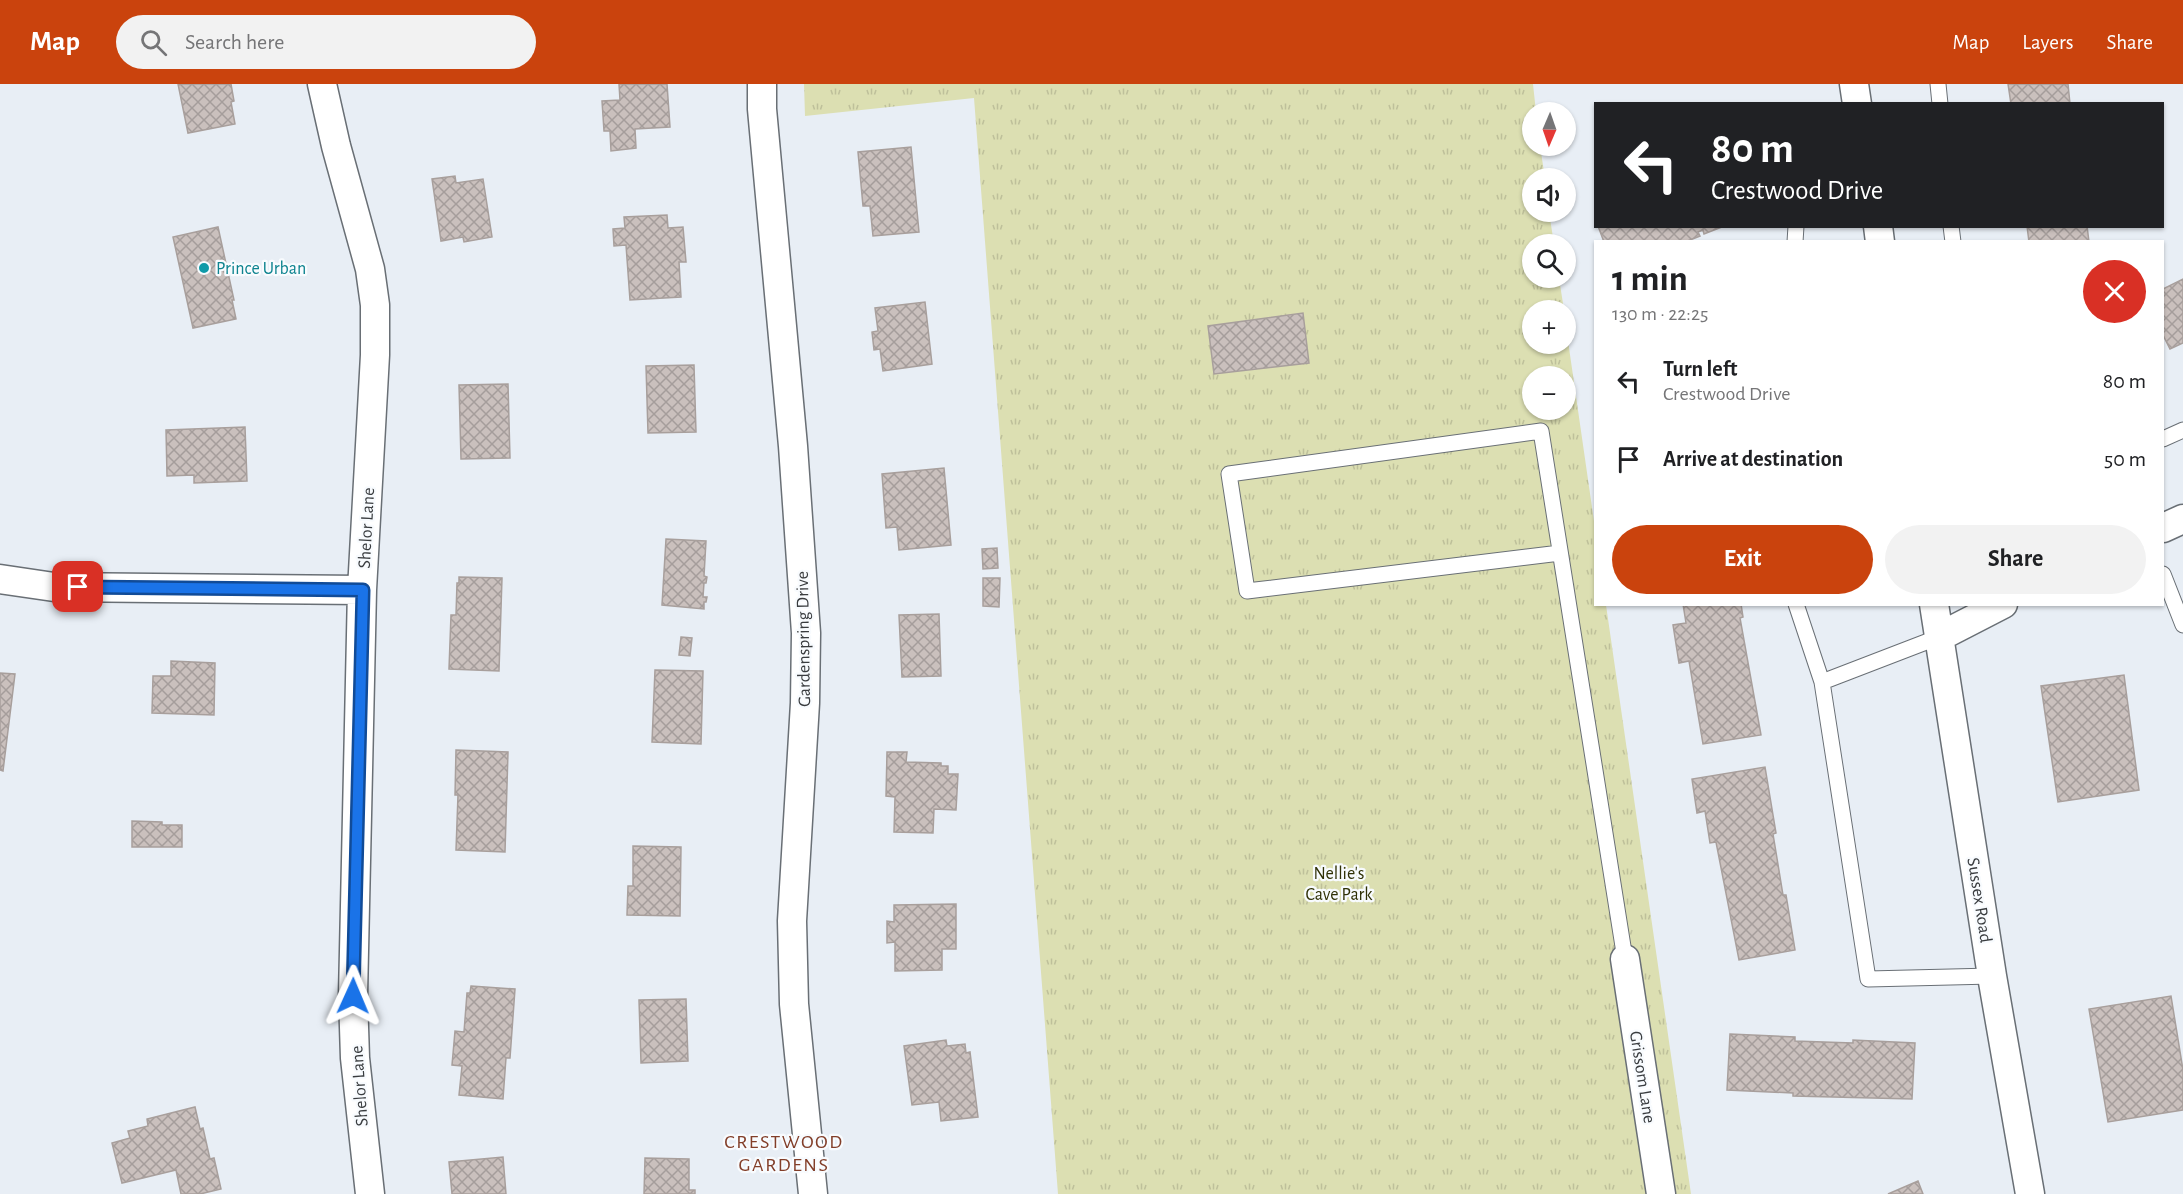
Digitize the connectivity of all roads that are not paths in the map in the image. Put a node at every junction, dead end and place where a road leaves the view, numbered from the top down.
1 (322, 84) edge
2 (762, 84) edge
3 (1854, 84) edge
4 (1938, 84) edge
5 (1857, 102) edge
6 (1940, 102) edge
7 (2183, 430) edge
8 (2164, 439) edge
9 (2183, 519) edge
10 (2164, 528) edge
11 (1560, 553) junction
12 (2164, 577) edge
13 (0, 579) edge
14 (363, 590) junction
15 (1797, 606) edge
16 (1934, 606) edge
17 (1999, 606) edge
18 (2183, 625) edge
19 (1939, 638) junction
20 (1822, 682) junction
21 (1625, 959) joint
22 (1992, 976) junction
23 (370, 1194) edge
24 (813, 1194) edge
25 (1661, 1194) edge
26 (2030, 1194) edge

1 - 14 street, Shelor Lane
2 - 24 street, Gardenspring Drive
3 - 5 street
4 - 6 lane
7 - 8 lane
9 - 10 street
11 - 11 lane
11 - 21 lane
12 - 18 lane
13 - 14 street
14 - 23 street, Shelor Lane
15 - 20 lane
16 - 19 street, Sussex Road
17 - 19 street
19 - 20 lane
19 - 22 street, Sussex Road
20 - 22 lane
21 - 25 street, Grissom Lane
22 - 26 street, Sussex Road

